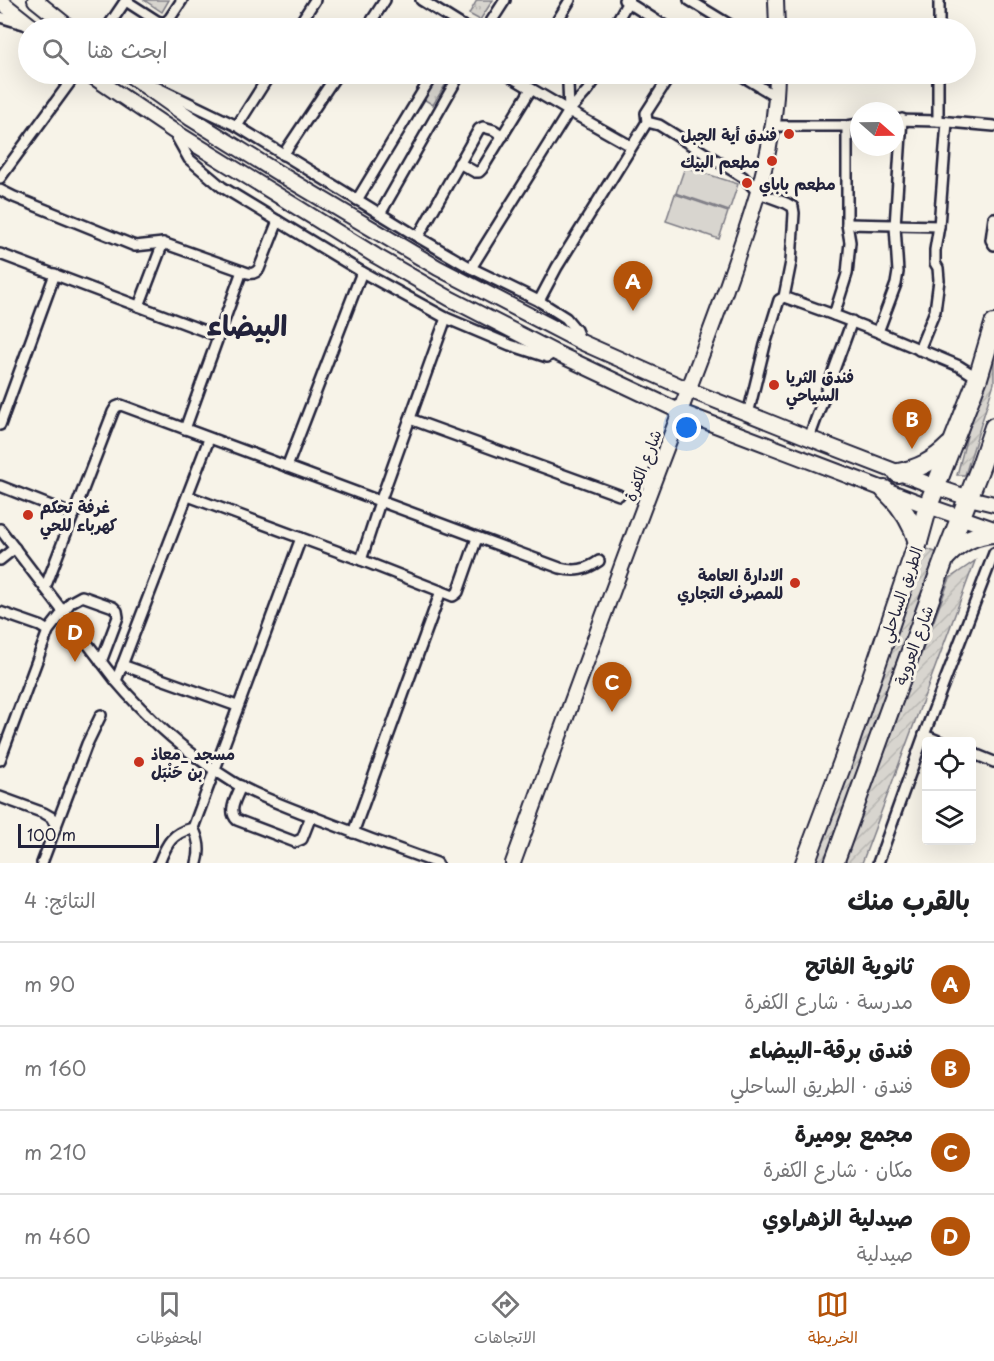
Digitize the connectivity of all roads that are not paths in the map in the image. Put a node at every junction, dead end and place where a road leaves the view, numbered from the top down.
1 (35, 0) edge
2 (126, 0) edge
3 (182, 0) edge
4 (315, 0) edge
5 (385, 0) edge
6 (421, 0) edge
7 (505, 0) edge
8 (570, 0) edge
9 (689, 0) edge
10 (939, 0) edge
11 (0, 1) edge
12 (627, 1) edge
13 (773, 1) edge
14 (0, 17) edge
15 (21, 18) edge
16 (58, 18) edge
17 (114, 18) edge
18 (153, 18) edge
19 (170, 18) edge
20 (303, 18) edge
21 (373, 18) edge
22 (448, 18) edge
23 (493, 18) edge
24 (559, 18) edge
25 (618, 18) edge
26 (653, 18) edge
27 (719, 18) edge
28 (776, 18) edge
29 (939, 18) edge
30 (18, 23) edge
31 (69, 84) edge
32 (104, 84) edge
33 (142, 84) edge
34 (148, 84) edge
35 (264, 84) edge
36 (330, 84) edge
37 (427, 84) edge
38 (454, 84) edge
39 (527, 84) edge
40 (568, 84) edge
41 (592, 84) edge
42 (664, 84) edge
43 (756, 84) edge
44 (777, 84) edge
45 (939, 84) edge
46 (531, 89) junction
47 (777, 97) junction
48 (569, 111) junction
49 (904, 120) edge
50 (647, 122) junction
51 (942, 122) junction
52 (237, 126) junction
53 (774, 126) junction
54 (847, 126) junction
55 (850, 126) edge
56 (994, 126) edge
57 (172, 130) junction
58 (503, 136) junction
59 (632, 146) junction
60 (283, 155) junction
61 (897, 156) edge
62 (459, 163) junction
63 (0, 178) edge
64 (0, 190) edge
65 (759, 193) junction
66 (357, 200) junction
67 (380, 214) junction
68 (994, 218) edge
69 (278, 221) junction
70 (847, 224) junction
71 (895, 226) junction
72 (939, 226) junction
73 (418, 237) junction
74 (163, 243) junction
75 (994, 244) edge
76 (0, 254) edge
77 (471, 268) junction
78 (242, 272) junction
79 (362, 272) junction
80 (55, 274) junction
81 (784, 297) junction
82 (539, 302) junction
83 (139, 306) junction
84 (834, 315) junction
85 (446, 318) junction
86 (852, 321) junction
87 (994, 324) edge
88 (878, 332) junction
89 (218, 336) junction
90 (581, 342) junction
91 (919, 350) junction
92 (554, 352) junction
93 (978, 378) junction
94 (689, 390) junction
95 (681, 412) junction
96 (748, 414) junction
97 (410, 418) junction
98 (0, 425) edge
99 (185, 429) junction
100 (993, 436) edge
101 (809, 438) junction
102 (209, 439) junction
103 (951, 445) junction
104 (287, 467) junction
105 (898, 473) junction
106 (0, 486) edge
107 (936, 486) junction
108 (885, 489) junction
109 (619, 495) dead end
110 (188, 496) junction
111 (969, 498) junction
112 (380, 502) junction
113 (994, 504) edge
114 (928, 506) junction
115 (74, 514) junction
116 (962, 518) junction
117 (0, 529) edge
118 (994, 531) edge
119 (477, 537) junction
120 (301, 538) junction
121 (918, 542) junction
122 (15, 548) junction
123 (994, 553) edge
124 (0, 560) edge
125 (361, 560) junction
126 (944, 560) junction
127 (599, 561) dead end
128 (45, 588) junction
129 (441, 591) junction
130 (0, 612) edge
131 (62, 612) junction
132 (48, 631) junction
133 (101, 662) junction
134 (122, 665) junction
135 (116, 681) junction
136 (237, 706) junction
137 (101, 715) dead end
138 (924, 735) junction
139 (930, 737) edge
140 (976, 755) edge
141 (0, 760) edge
142 (994, 762) edge
143 (214, 769) junction
144 (241, 786) junction
145 (0, 797) edge
146 (311, 816) junction
147 (56, 826) junction
148 (193, 828) junction
149 (353, 833) junction
150 (42, 863) edge
151 (159, 863) edge
152 (197, 863) edge
153 (437, 863) edge
154 (513, 863) edge
155 (805, 863) edge
156 (834, 863) edge
157 (878, 863) edge

1 - 16 street
2 - 17 street
2 - 18 street
3 - 19 street
4 - 20 street
5 - 21 street
6 - 22 street
7 - 23 street
8 - 24 street
9 - 27 street
10 - 29 street
11 - 15 street
12 - 25 street
12 - 26 street
13 - 28 street
14 - 30 street
31 - 63 street
32 - 57 street
33 - 90 street
34 - 52 street
35 - 52 street
36 - 60 street
37 - 66 street
38 - 67 street
39 - 46 street
40 - 48 street
41 - 48 street
42 - 50 street
43 - 47 street
44 - 47 street, شارع الكفرة
45 - 51 street
46 - 48 street
46 - 58 street
47 - 53 street, شارع الكفرة
48 - 59 street
48 - 77 street
49 - 51 street
50 - 59 street
50 - 65 street
51 - 56 street
51 - 72 street
52 - 60 street
53 - 54 street
53 - 65 street, شارع الكفرة
54 - 55 street
54 - 70 street
57 - 69 street
57 - 92 street
58 - 62 street
58 - 62 street
59 - 82 street
60 - 66 street
61 - 71 street
62 - 73 street
64 - 74 street
65 - 81 street
65 - 94 street, شارع الكفرة
66 - 67 street
67 - 73 street
68 - 75 street
69 - 78 street
69 - 79 street
70 - 71 street
70 - 84 street
71 - 72 street
71 - 88 street
72 - 91 street
73 - 77 street
74 - 78 street
74 - 83 street
76 - 80 street
77 - 82 street
78 - 89 street
79 - 85 street
79 - 104 street
80 - 83 street
80 - 98 street
81 - 84 street
81 - 96 street
82 - 90 street
83 - 89 street
84 - 86 street
85 - 92 street
85 - 97 street
86 - 88 street
86 - 101 street
87 - 93 highway, الطريق الساحلي
88 - 91 street
89 - 99 street
90 - 94 street
91 - 93 street
92 - 95 street
93 - 103 highway, الطريق الساحلي
94 - 95 street, شارع الكفرة
94 - 96 street
95 - 108 street
95 - 154 street, شارع الكفرة
96 - 101 street
97 - 109 street
97 - 112 street
99 - 102 street
99 - 115 street
100 - 111 highway, شارع العروبة
101 - 105 street
102 - 104 street
102 - 110 street
103 - 105 highway
103 - 107 highway, الطريق الساحلي
104 - 112 street
105 - 107 street
106 - 115 street
107 - 111 street
107 - 114 highway, الطريق الساحلي
108 - 114 street
108 - 121 highway
110 - 120 street
110 - 134 street
111 - 113 street
111 - 116 highway, شارع العروبة
112 - 119 street
112 - 125 street
114 - 116 street
114 - 121 highway, الطريق الساحلي
115 - 128 street
116 - 118 street
116 - 126 highway, شارع العروبة
117 - 122 street
118 - 126 highway
119 - 127 street
119 - 129 street
120 - 125 street
120 - 136 street
121 - 155 highway, الطريق الساحلي
122 - 124 street
122 - 128 street
123 - 138 street
125 - 129 street
126 - 156 highway, شارع العروبة
128 - 131 street
129 - 149 street
130 - 132 street
131 - 132 street
131 - 133 street
131 - 133 street
132 - 141 street
133 - 135 street
134 - 135 street
134 - 136 street
135 - 143 street
136 - 143 street
137 - 147 street
138 - 139 street
138 - 157 street
140 - 142 street
143 - 144 street
143 - 148 street
144 - 146 street
144 - 146 street
145 - 147 street
146 - 149 street
147 - 150 street
148 - 151 street
148 - 152 street
149 - 153 street

